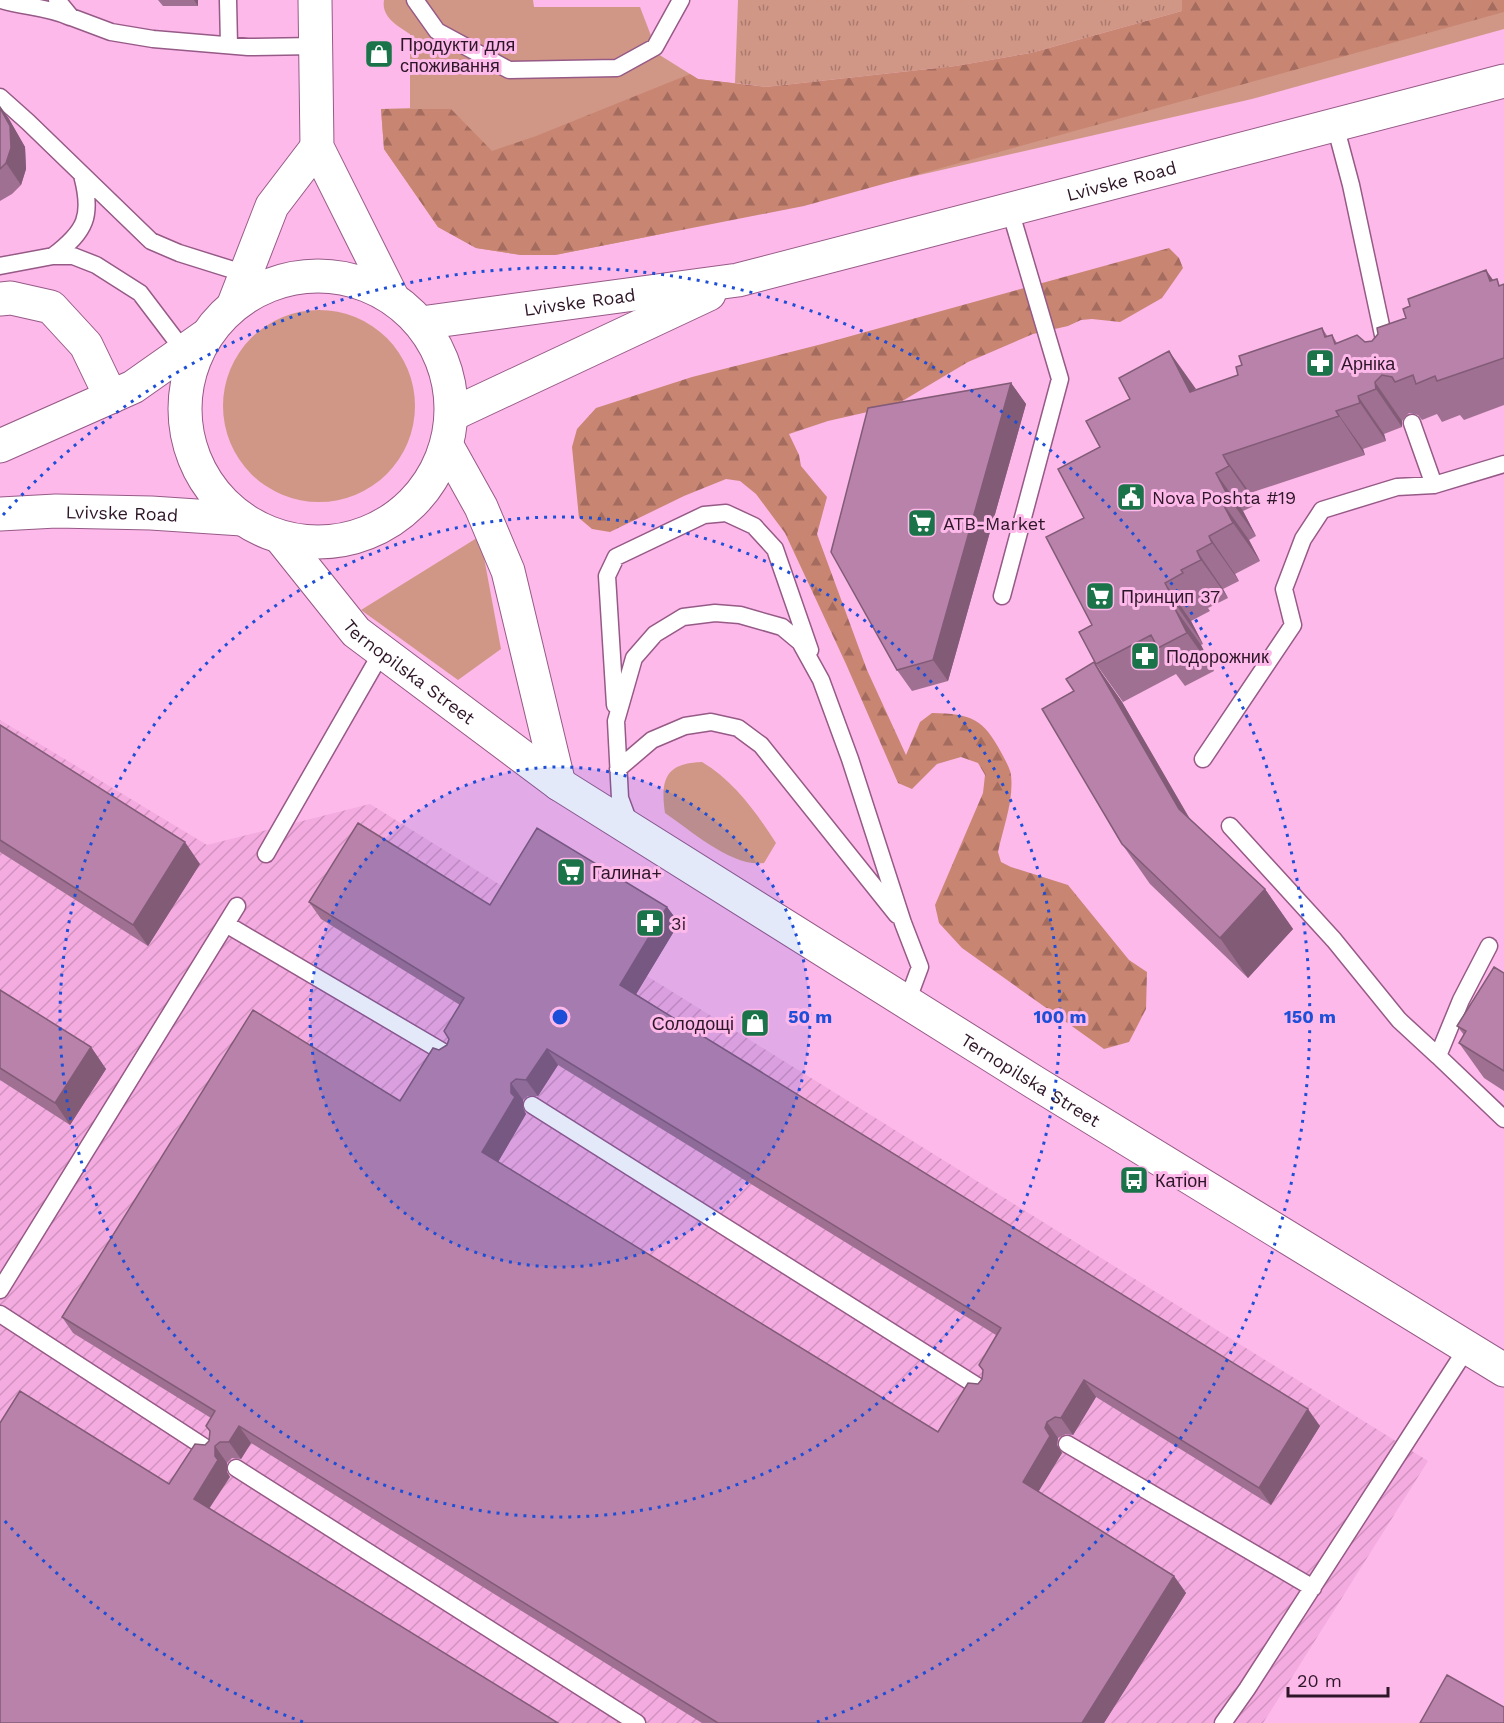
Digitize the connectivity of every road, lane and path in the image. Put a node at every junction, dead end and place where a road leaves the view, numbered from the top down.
1 (1, 0) edge
2 (57, 0) edge
3 (228, 0) edge
4 (315, 0) edge
5 (415, 0) edge
6 (681, 0) edge
7 (71, 17) junction
8 (229, 45) junction
9 (315, 46) junction
10 (1504, 81) edge
11 (0, 97) edge
12 (1335, 125) junction
13 (317, 147) junction
14 (82, 174) junction
15 (1010, 210) junction
16 (53, 256) junction
17 (0, 266) edge
18 (246, 274) junction
19 (738, 280) junction
20 (392, 297) junction
21 (0, 299) edge
22 (234, 304) junction
23 (421, 323) junction
24 (195, 343) junction
25 (1390, 359) edge
26 (111, 397) junction
27 (453, 414) junction
28 (1412, 423) edge
29 (0, 446) edge
30 (447, 446) junction
31 (1504, 464) edge
32 (1434, 484) junction
33 (0, 514) edge
34 (242, 519) junction
35 (280, 537) junction
36 (1002, 596) dead end
37 (383, 650) junction
38 (821, 680) junction
39 (616, 721) junction
40 (1203, 759) dead end
41 (618, 769) junction
42 (559, 784) junction
43 (1230, 826) dead end
44 (632, 829) junction
45 (266, 854) dead end
46 (237, 906) dead end
47 (903, 923) junction
48 (226, 924) junction
49 (1489, 946) dead end
50 (907, 1002) junction
51 (450, 1056) edge
52 (1438, 1056) junction
53 (532, 1105) dead end
54 (1504, 1119) edge
55 (0, 1290) edge
56 (0, 1314) edge
57 (1467, 1348) junction
58 (1504, 1370) edge
59 (985, 1391) edge
60 (1067, 1444) dead end
61 (212, 1452) edge
62 (236, 1468) dead end
63 (1313, 1587) junction
64 (637, 1723) edge
65 (1223, 1723) edge

1 - 7 lane
2 - 7 lane
3 - 8 lane
4 - 9 main road
5 - 6 lane
7 - 8 lane
8 - 9 lane
9 - 13 main road
10 - 12 main road, Lvivske Road
11 - 14 lane
12 - 15 main road, Lvivske Road
12 - 25 lane
13 - 18 main road
13 - 20 main road
14 - 16 lane
14 - 18 lane
15 - 19 main road, Lvivske Road
15 - 36 lane
16 - 17 lane
16 - 24 lane
18 - 22 main road
19 - 23 main road, Lvivske Road
19 - 27 main road, Lvivske Road
20 - 22 main road
20 - 23 main road
21 - 26 main road
22 - 24 main road
23 - 27 main road
24 - 26 main road
24 - 34 main road
26 - 29 main road
27 - 30 main road
28 - 32 lane
30 - 35 main road
30 - 42 main road
31 - 32 lane
32 - 40 lane
33 - 34 main road, Lvivske Road
34 - 35 main road
35 - 37 main road, Ternopilska Street
37 - 42 main road, Ternopilska Street
37 - 45 lane
38 - 39 lane
38 - 39 lane
38 - 47 lane
39 - 41 lane
41 - 44 lane
41 - 47 lane
42 - 44 main road, Ternopilska Street
43 - 52 lane
44 - 50 main road, Ternopilska Street
46 - 48 lane
47 - 50 lane
48 - 51 lane
48 - 55 lane
49 - 52 lane
50 - 57 main road, Ternopilska Street
52 - 54 lane
53 - 59 lane
56 - 61 lane
57 - 58 main road, Ternopilska Street
57 - 63 lane
60 - 63 lane
62 - 64 lane
63 - 65 lane

